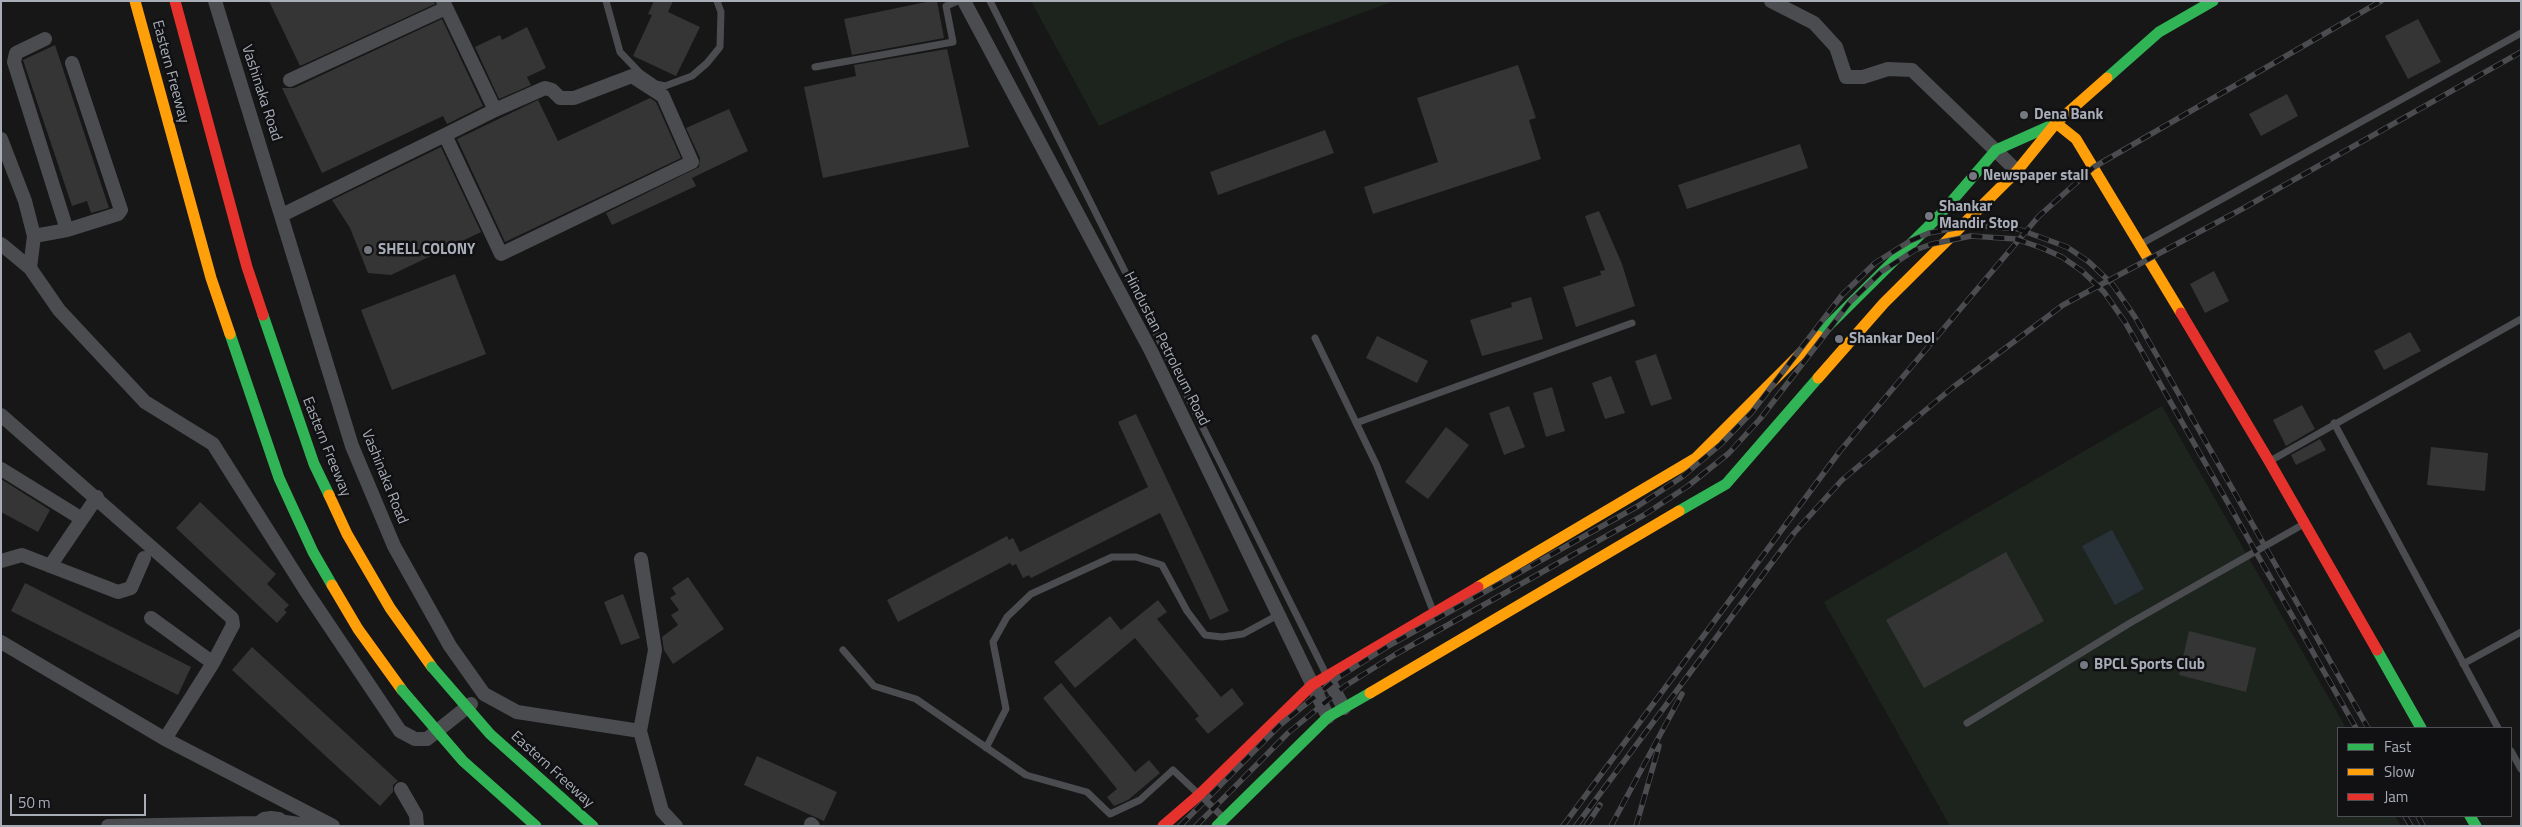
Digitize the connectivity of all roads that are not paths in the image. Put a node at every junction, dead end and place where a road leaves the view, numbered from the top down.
1 (135, 1) edge
2 (175, 1) edge
3 (215, 1) edge
4 (606, 1) edge
5 (717, 1) edge
6 (958, 1) edge
7 (964, 1) edge
8 (990, 1) edge
9 (1771, 1) edge
10 (2213, 1) edge
11 (445, 4) edge
12 (2521, 33) edge
13 (45, 39) dead end
14 (72, 63) dead end
15 (815, 67) dead end
16 (290, 80) dead end
17 (496, 110) junction
18 (2056, 123) junction
19 (445, 135) junction
20 (1, 140) edge
21 (1996, 150) junction
22 (2017, 171) junction
23 (282, 214) junction
24 (67, 230) junction
25 (34, 236) junction
26 (1, 244) edge
27 (2141, 244) junction
28 (30, 268) junction
29 (2521, 319) edge
30 (1632, 323) dead end
31 (1315, 338) dead end
32 (1, 415) edge
33 (1356, 423) junction
34 (2334, 423) junction
35 (2270, 461) junction
36 (1, 469) edge
37 (97, 497) junction
38 (82, 519) junction
39 (2305, 523) junction
40 (144, 558) dead end
41 (640, 559) dead end
42 (1, 560) edge
43 (50, 566) junction
44 (1434, 614) junction
45 (1278, 615) junction
46 (151, 618) dead end
47 (2521, 632) edge
48 (1, 642) edge
49 (843, 650) dead end
50 (213, 663) junction
51 (2463, 664) junction
52 (1327, 677) junction
53 (1312, 685) junction
54 (484, 694) junction
55 (1344, 708) junction
56 (1328, 717) junction
57 (1967, 723) dead end
58 (2420, 727) edge
59 (2497, 727) edge
60 (640, 731) junction
61 (165, 739) junction
62 (986, 748) junction
63 (2512, 753) edge
64 (2521, 769) edge
65 (401, 789) dead end
66 (1199, 795) junction
67 (1221, 822) edge
68 (256, 824) edge
69 (287, 824) edge
70 (108, 826) edge
71 (313, 826) edge
72 (333, 826) edge
73 (417, 826) edge
74 (536, 826) edge
75 (593, 826) edge
76 (676, 826) edge
77 (1162, 826) edge

1 - 74 main road, Eastern Freeway, bridge
2 - 75 main road, Eastern Freeway, bridge
3 - 23 street, Vashinaka Road
4 - 5 lane
6 - 15 lane
7 - 45 street, Hindustan Petroleum Road
8 - 52 lane
9 - 21 street
10 - 18 main road
11 - 16 street
11 - 17 street
12 - 27 lane
13 - 24 street
14 - 24 street
17 - 19 street
17 - 19 street
18 - 21 main road
18 - 22 main road
18 - 27 main road
19 - 23 street
20 - 25 street
21 - 22 street
21 - 44 main road
22 - 55 main road
23 - 54 street, Vashinaka Road
24 - 25 street
25 - 28 street
26 - 28 street
27 - 35 main road
28 - 54 street
29 - 34 lane
30 - 33 lane
31 - 33 lane
32 - 37 street
33 - 44 lane
34 - 35 lane
34 - 51 lane
35 - 39 main road
36 - 38 street
37 - 38 street
37 - 50 street
38 - 43 street
39 - 57 lane
39 - 58 main road
40 - 43 street
41 - 60 street
42 - 43 street
44 - 52 main road
45 - 53 street, Hindustan Petroleum Road
45 - 62 lane
46 - 50 street
47 - 51 lane
48 - 61 street
49 - 62 lane
50 - 61 street
51 - 59 lane
52 - 53 main road
52 - 55 street
53 - 56 street, Hindustan Petroleum Road
53 - 66 main road
54 - 60 street, Vashinaka Road
55 - 56 main road
56 - 67 main road
60 - 76 street
61 - 72 street
62 - 66 lane
63 - 64 lane
65 - 73 street
66 - 67 lane
66 - 77 main road
68 - 69 street
68 - 70 street
69 - 71 street

